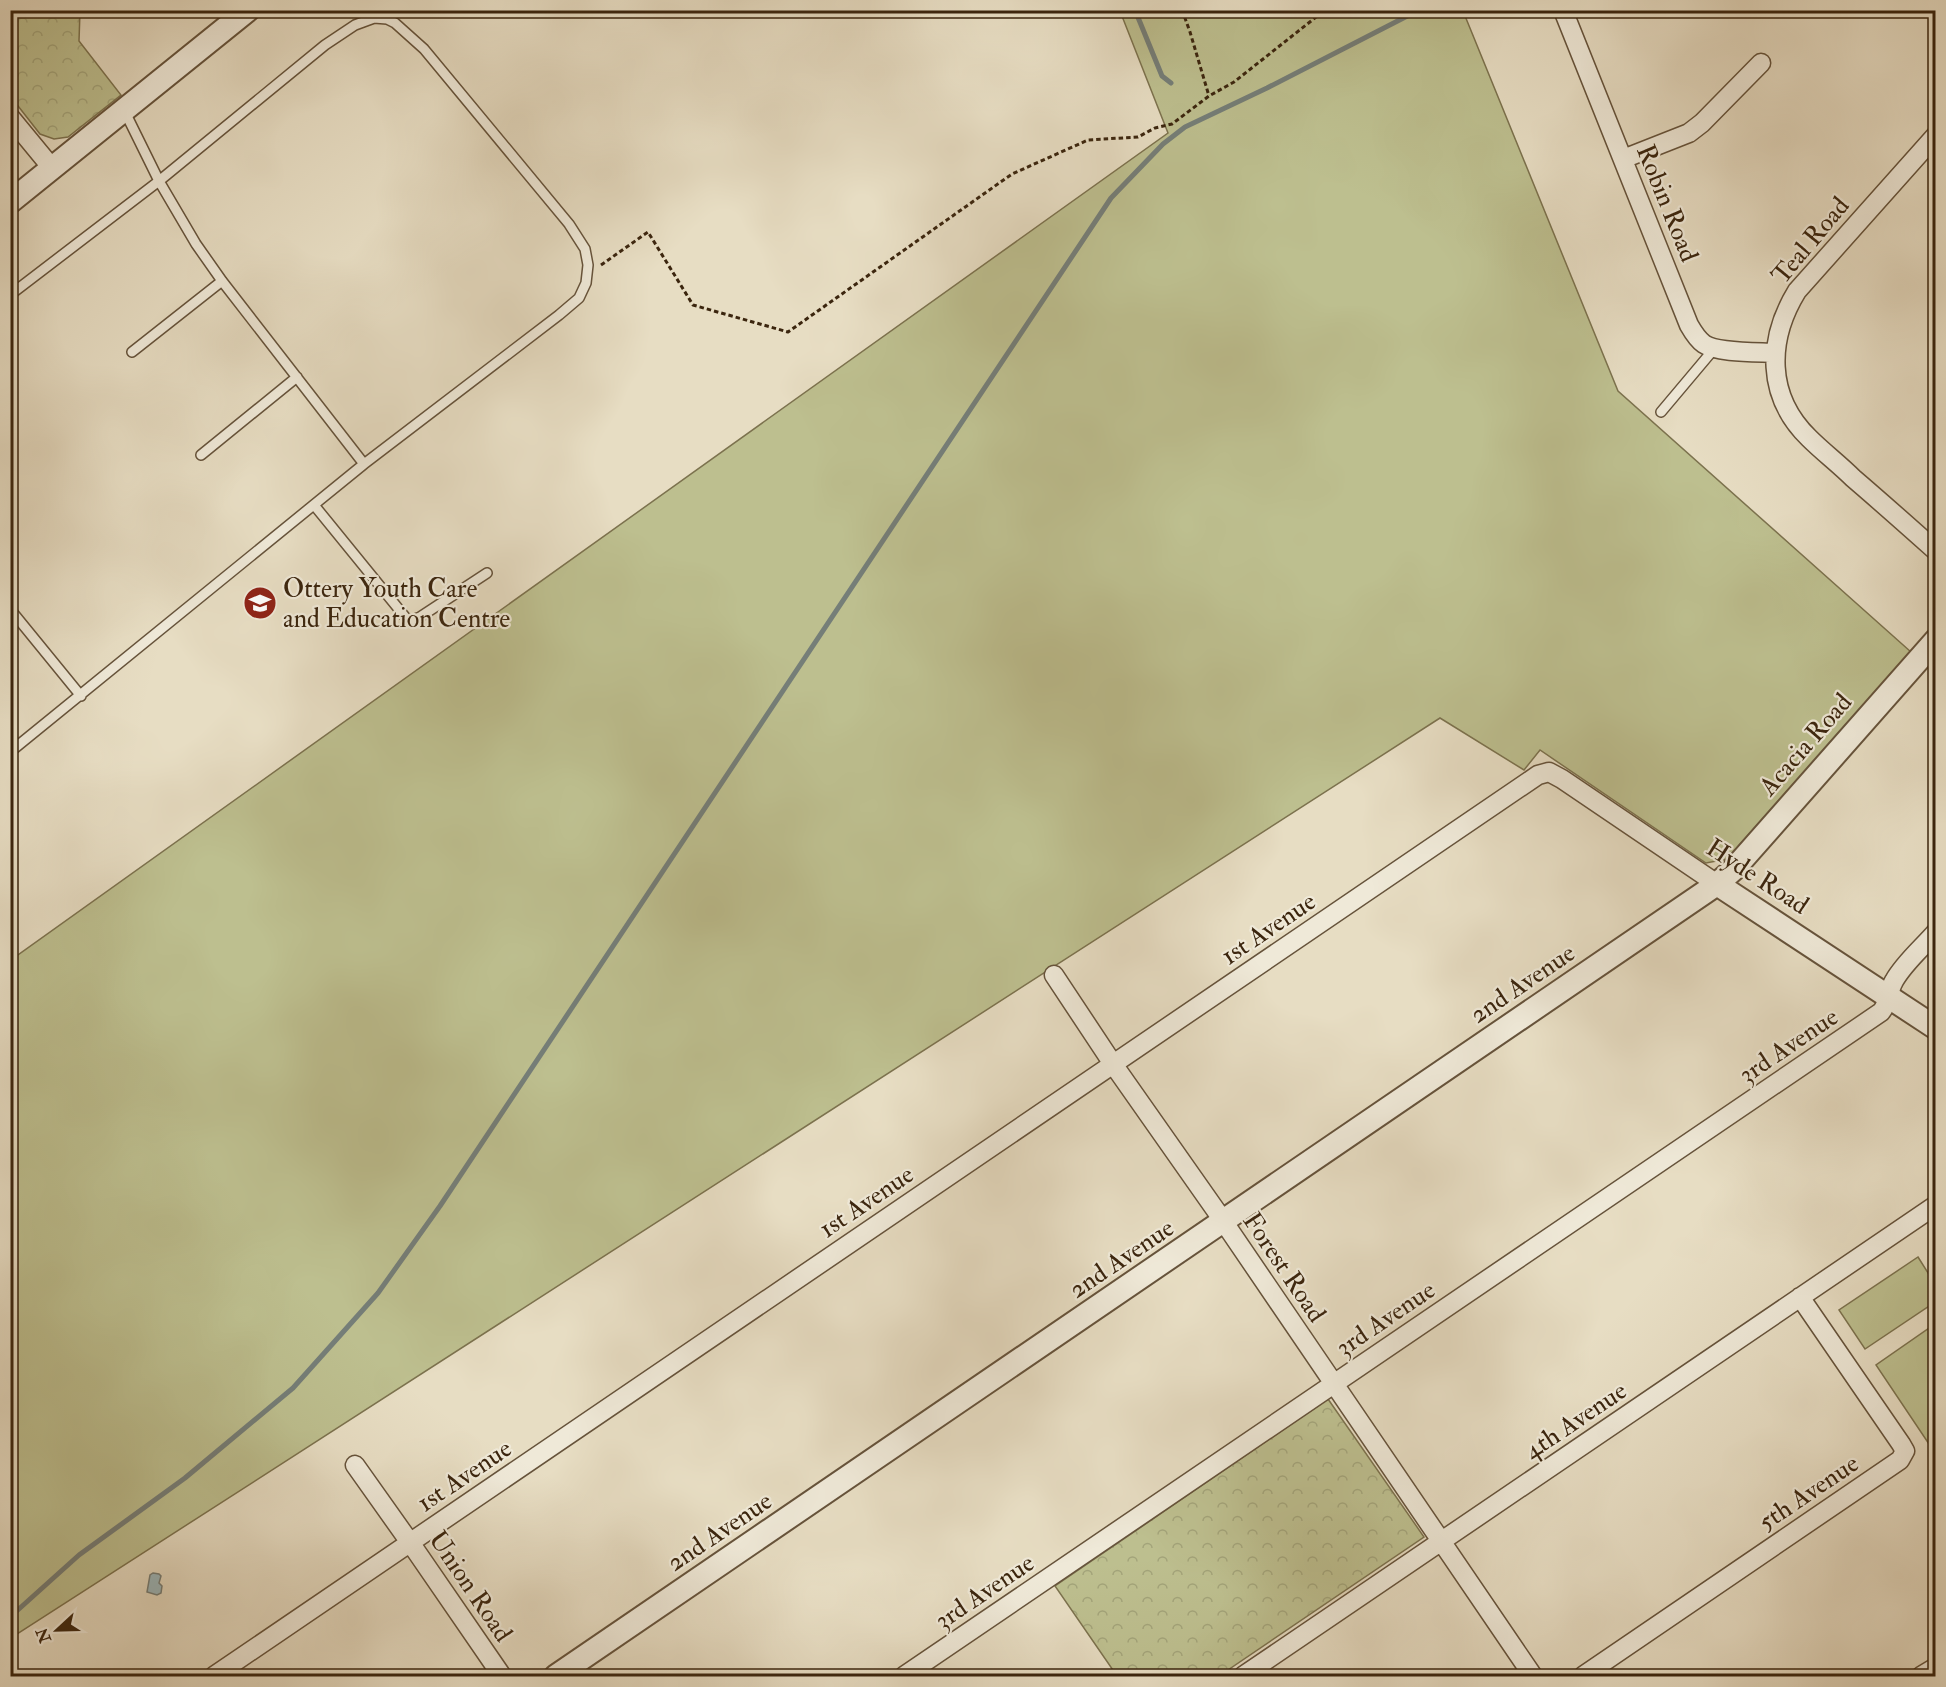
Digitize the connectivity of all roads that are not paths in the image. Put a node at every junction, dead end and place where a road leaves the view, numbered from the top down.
1 (248, 10) edge
2 (1563, 10) edge
3 (1761, 63) dead end
4 (124, 110) junction
5 (10, 117) edge
6 (1935, 135) edge
7 (1623, 159) junction
8 (52, 168) junction
9 (159, 181) junction
10 (10, 202) edge
11 (222, 281) junction
12 (10, 295) edge
13 (1714, 349) junction
14 (132, 352) dead end
15 (1775, 353) junction
16 (297, 377) junction
17 (1661, 412) dead end
18 (201, 455) dead end
19 (364, 464) junction
20 (314, 505) junction
21 (1935, 551) edge
22 (487, 573) dead end
23 (10, 609) edge
24 (1935, 640) edge
25 (81, 696) junction
26 (10, 752) edge
27 (1549, 772) joint
28 (1717, 884) junction
29 (1935, 932) edge
30 (1054, 975) dead end
31 (1889, 997) junction
32 (1935, 1028) edge
33 (1113, 1064) junction
34 (1935, 1205) edge
35 (1224, 1222) junction
36 (1800, 1298) junction
37 (1333, 1384) junction
38 (355, 1465) dead end
39 (1441, 1542) junction
40 (410, 1543) junction
41 (1935, 1667) edge
42 (214, 1677) edge
43 (502, 1677) edge
44 (555, 1677) edge
45 (904, 1677) edge
46 (1243, 1677) edge
47 (1533, 1677) edge
48 (1583, 1677) edge
49 (1921, 1677) edge

1 - 4 street
2 - 7 street, Robin Road
3 - 7 street
4 - 8 street
4 - 9 lane
5 - 8 street
6 - 15 street, Teal Road
7 - 13 street, Robin Road
8 - 10 street
9 - 11 lane
9 - 12 lane
9 - 19 lane
11 - 14 lane
11 - 16 lane
13 - 15 street
13 - 17 lane
15 - 21 street, Teal Road
16 - 18 lane
16 - 19 lane
19 - 20 lane
20 - 22 lane
20 - 25 lane
23 - 25 lane
24 - 28 street, Acacia Road
25 - 26 lane
27 - 28 street, Hyde Road
27 - 33 street, 1st Avenue
28 - 31 street, Hyde Road
28 - 35 street, 2nd Avenue
29 - 31 street, 3rd Avenue
30 - 33 street, Forest Road
31 - 32 street, Hyde Road
31 - 37 street, 3rd Avenue
33 - 35 street, Forest Road
33 - 40 street, 1st Avenue
34 - 36 street, 4th Avenue
35 - 37 street, Forest Road
35 - 44 street, 2nd Avenue
36 - 39 street, 4th Avenue
36 - 48 street, 5th Avenue
37 - 39 street, Forest Road
37 - 45 street, 3rd Avenue
38 - 40 street, Union Road
39 - 46 street, 4th Avenue
39 - 47 street, Forest Road
40 - 42 street, 1st Avenue
40 - 43 street, Union Road
41 - 49 street

